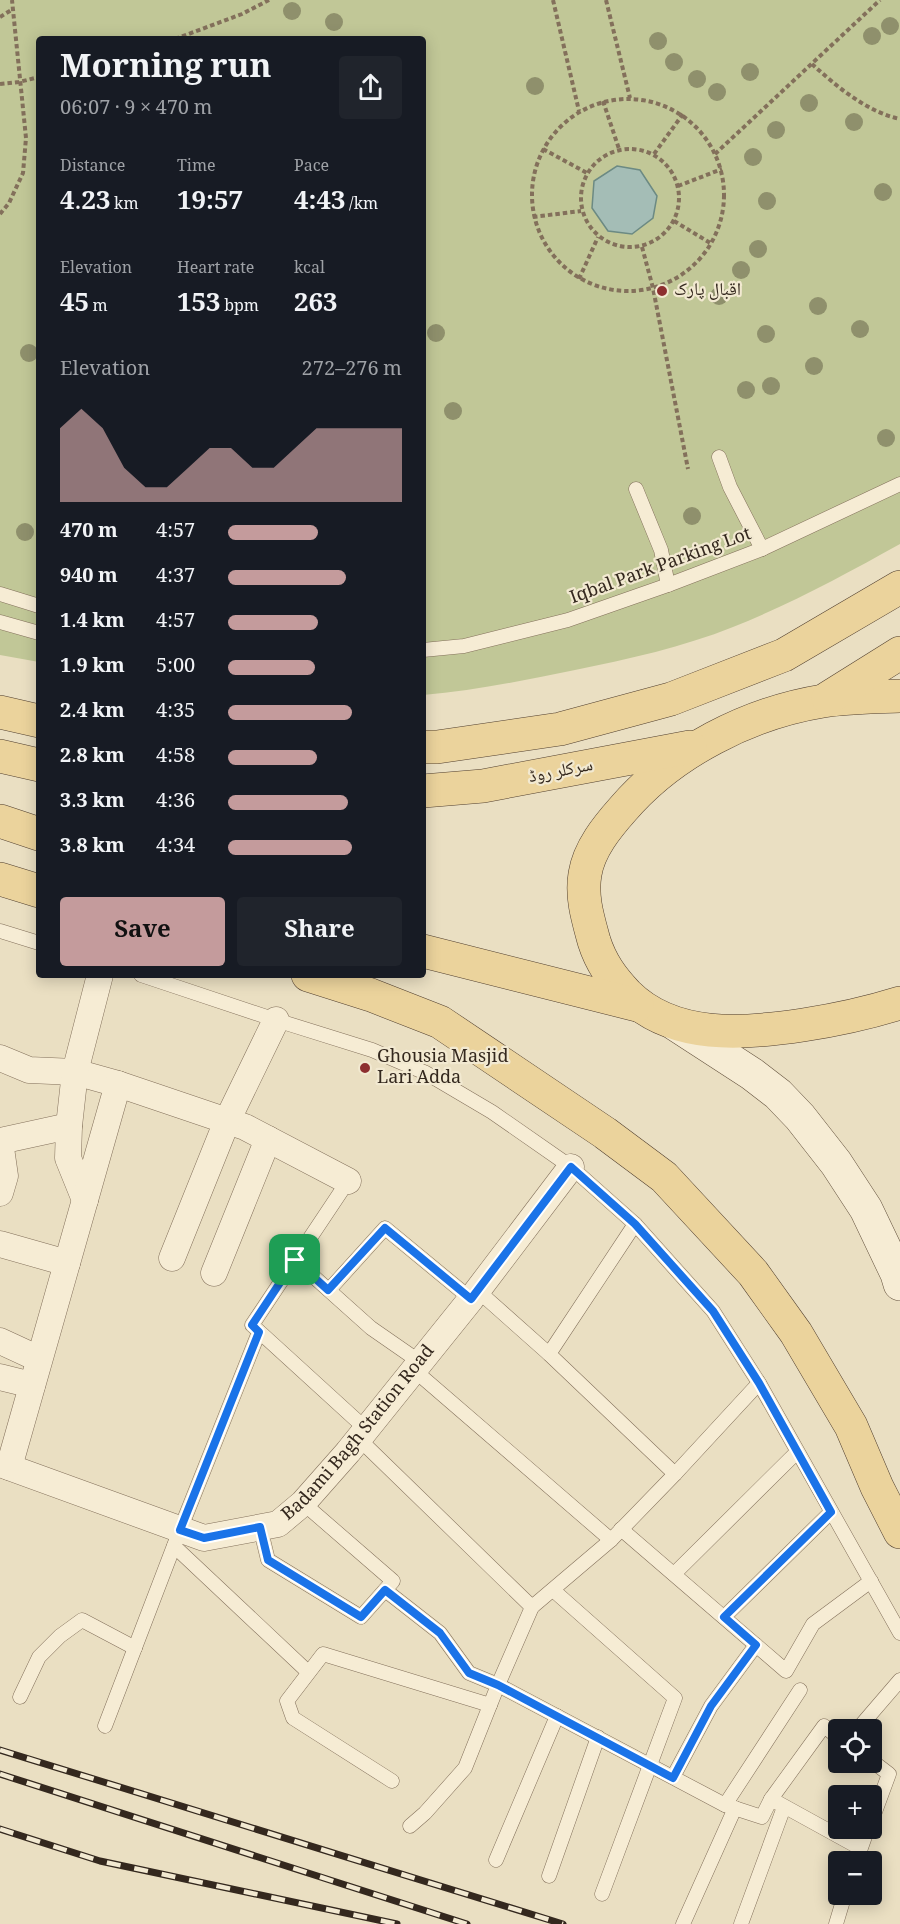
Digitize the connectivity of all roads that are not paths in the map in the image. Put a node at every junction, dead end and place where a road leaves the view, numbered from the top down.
1 (719, 457) dead end
2 (900, 484) edge
3 (636, 489) dead end
4 (762, 549) junction
5 (668, 585) junction
6 (900, 587) edge
7 (0, 594) edge
8 (36, 605) edge
9 (0, 622) edge
10 (36, 632) edge
11 (426, 650) edge
12 (900, 653) edge
13 (900, 696) edge
14 (824, 701) junction
15 (0, 712) edge
16 (36, 720) edge
17 (699, 746) junction
18 (426, 747) edge
19 (0, 756) edge
20 (36, 764) edge
21 (426, 791) edge
22 (0, 821) edge
23 (36, 833) edge
24 (0, 879) edge
25 (36, 890) edge
26 (0, 931) edge
27 (36, 942) edge
28 (426, 952) edge
29 (99, 978) edge
30 (150, 978) edge
31 (317, 978) edge
32 (900, 1003) edge
33 (639, 1005) junction
34 (276, 1020) junction
35 (675, 1024) junction
36 (0, 1058) edge
37 (75, 1072) junction
38 (118, 1084) junction
39 (227, 1121) junction
40 (69, 1126) junction
41 (268, 1139) junction
42 (0, 1141) edge
43 (571, 1167) junction
44 (348, 1181) joint
45 (0, 1193) edge
46 (85, 1200) junction
47 (635, 1224) junction
48 (0, 1244) edge
49 (172, 1257) dead end
50 (295, 1260) junction
51 (67, 1263) junction
52 (214, 1273) dead end
53 (900, 1284) edge
54 (328, 1290) junction
55 (474, 1295) junction
56 (259, 1332) junction
57 (0, 1341) edge
58 (549, 1354) junction
59 (39, 1359) junction
60 (417, 1366) junction
61 (0, 1377) edge
62 (759, 1383) junction
63 (32, 1385) junction
64 (362, 1434) junction
65 (797, 1452) junction
66 (4, 1466) edge
67 (675, 1474) junction
68 (303, 1503) junction
69 (831, 1512) junction
70 (260, 1527) junction
71 (621, 1529) junction
72 (900, 1533) edge
73 (177, 1538) junction
74 (611, 1540) junction
75 (674, 1574) junction
76 (871, 1581) junction
77 (385, 1590) junction
78 (553, 1590) junction
79 (532, 1607) junction
80 (724, 1617) junction
81 (900, 1633) edge
82 (756, 1645) junction
83 (135, 1648) junction
84 (308, 1672) junction
85 (900, 1680) edge
86 (498, 1685) junction
87 (800, 1690) dead end
88 (20, 1697) dead end
89 (490, 1705) junction
90 (557, 1716) junction
91 (866, 1719) edge
92 (105, 1726) dead end
93 (828, 1729) edge
94 (598, 1737) junction
95 (650, 1765) junction
96 (882, 1768) edge
97 (673, 1778) junction
98 (392, 1781) dead end
99 (882, 1794) edge
100 (771, 1799) junction
101 (730, 1806) junction
102 (784, 1807) junction
103 (410, 1826) dead end
104 (864, 1839) edge
105 (860, 1848) junction
106 (859, 1851) edge
107 (496, 1860) dead end
108 (549, 1876) dead end
109 (602, 1894) dead end
110 (842, 1905) edge
111 (683, 1924) edge
112 (741, 1924) edge
113 (836, 1924) edge

1 - 4 lane
2 - 4 lane, Iqbal Park Parking Lot
3 - 5 lane
4 - 5 lane, Iqbal Park Parking Lot
5 - 11 lane, Iqbal Park Parking Lot
6 - 18 main road
7 - 8 lane
9 - 10 lane
12 - 14 main road
13 - 14 main road
14 - 17 main road
15 - 16 main road
17 - 21 main road, سرکلر روڈ
17 - 33 main road
19 - 20 main road
22 - 23 main road
24 - 25 main road
26 - 27 lane
28 - 33 main road
29 - 37 street
30 - 34 lane
31 - 72 main road
32 - 35 main road
33 - 35 main road
34 - 39 street
34 - 43 lane
35 - 53 main road
36 - 37 street
37 - 38 street
37 - 40 street
38 - 39 street
38 - 46 street
39 - 41 street
39 - 49 street
40 - 42 street
40 - 46 street
41 - 44 street
41 - 52 street
42 - 45 street
43 - 47 lane
43 - 55 street, Badami Bagh Station Road
44 - 50 lane
46 - 51 street
47 - 58 lane
47 - 62 lane
48 - 51 street
50 - 54 lane
50 - 56 lane
51 - 59 street
54 - 55 lane
54 - 60 lane
55 - 58 lane
55 - 60 street, Badami Bagh Station Road
56 - 64 lane
56 - 73 lane
57 - 59 street
58 - 67 lane
59 - 63 street
60 - 64 street, Badami Bagh Station Road
60 - 74 lane
61 - 63 street
62 - 65 lane
62 - 67 lane
63 - 66 street
64 - 68 street, Badami Bagh Station Road
64 - 79 lane
65 - 69 lane
65 - 75 lane
66 - 73 street, Badami Bagh Station Road
67 - 71 lane
68 - 70 street, Badami Bagh Station Road
68 - 77 lane
69 - 76 lane
69 - 80 lane
70 - 73 street, Badami Bagh Station Road
70 - 77 lane
71 - 74 lane
71 - 75 lane
73 - 83 lane
73 - 84 lane
74 - 78 lane
75 - 80 lane
76 - 81 lane
76 - 82 lane
77 - 86 lane
78 - 79 lane
78 - 95 lane
79 - 86 lane
80 - 82 lane
82 - 97 lane
83 - 88 lane
83 - 92 lane
84 - 89 lane
84 - 98 lane
85 - 91 lane
86 - 89 lane
86 - 90 lane
87 - 101 lane
89 - 103 lane
90 - 94 lane
90 - 107 lane
93 - 100 lane
94 - 95 lane
94 - 108 lane
95 - 97 lane
95 - 109 lane
96 - 99 lane
97 - 101 lane
100 - 101 lane
100 - 102 lane
101 - 111 lane
102 - 105 lane
102 - 112 lane
104 - 105 lane
105 - 106 lane
110 - 113 lane

